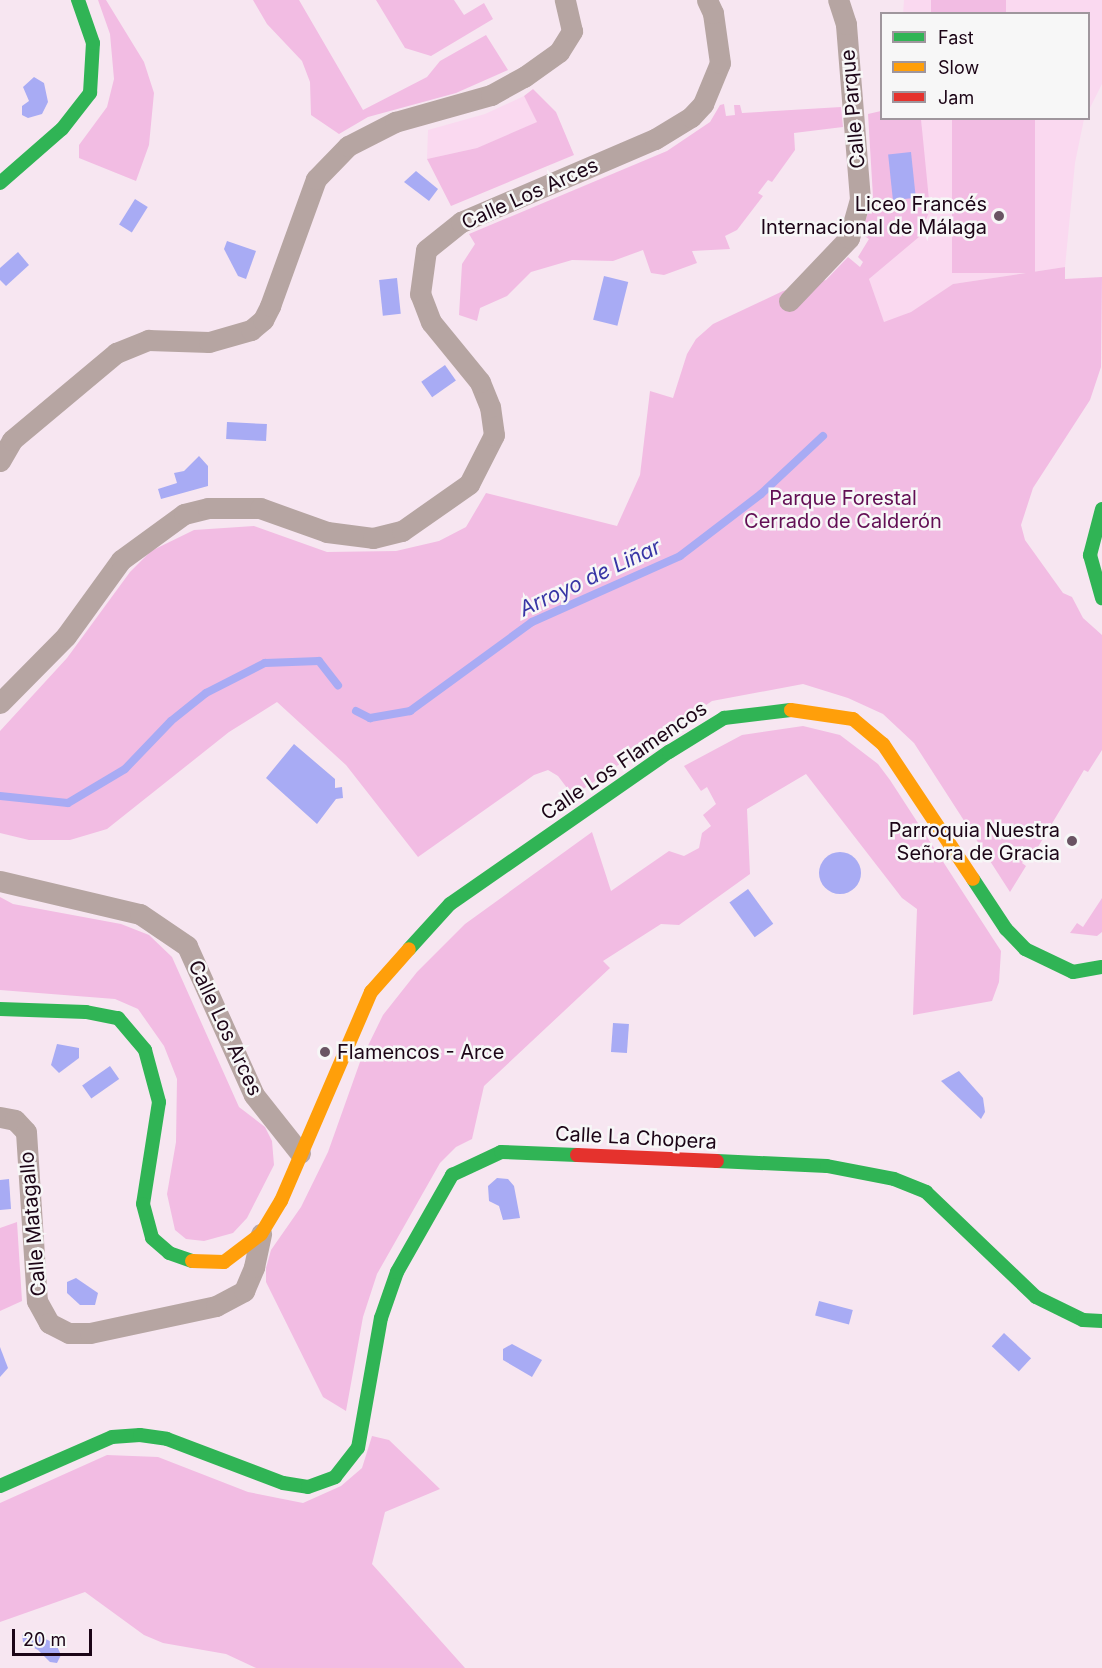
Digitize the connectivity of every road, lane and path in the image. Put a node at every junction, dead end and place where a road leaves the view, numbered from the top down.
1 (78, 0) edge
2 (565, 0) edge
3 (707, 0) edge
4 (838, 0) edge
5 (0, 183) edge
6 (789, 301) dead end
7 (0, 461) edge
8 (1102, 509) edge
9 (1102, 598) edge
10 (0, 703) edge
11 (0, 881) edge
12 (1102, 967) edge
13 (0, 1009) edge
14 (0, 1117) edge
15 (300, 1153) junction
16 (261, 1234) junction
17 (1102, 1321) edge
18 (0, 1486) edge

1 - 5 street
2 - 7 street
3 - 10 street, Calle Los Arces
4 - 6 street, Calle Parque
8 - 9 street
11 - 15 street, Calle Los Arces
12 - 15 street, Calle Los Flamencos
13 - 16 street
14 - 16 street, Calle Matagallo
15 - 16 street, Calle Los Flamencos
17 - 18 street, Calle La Chopera

